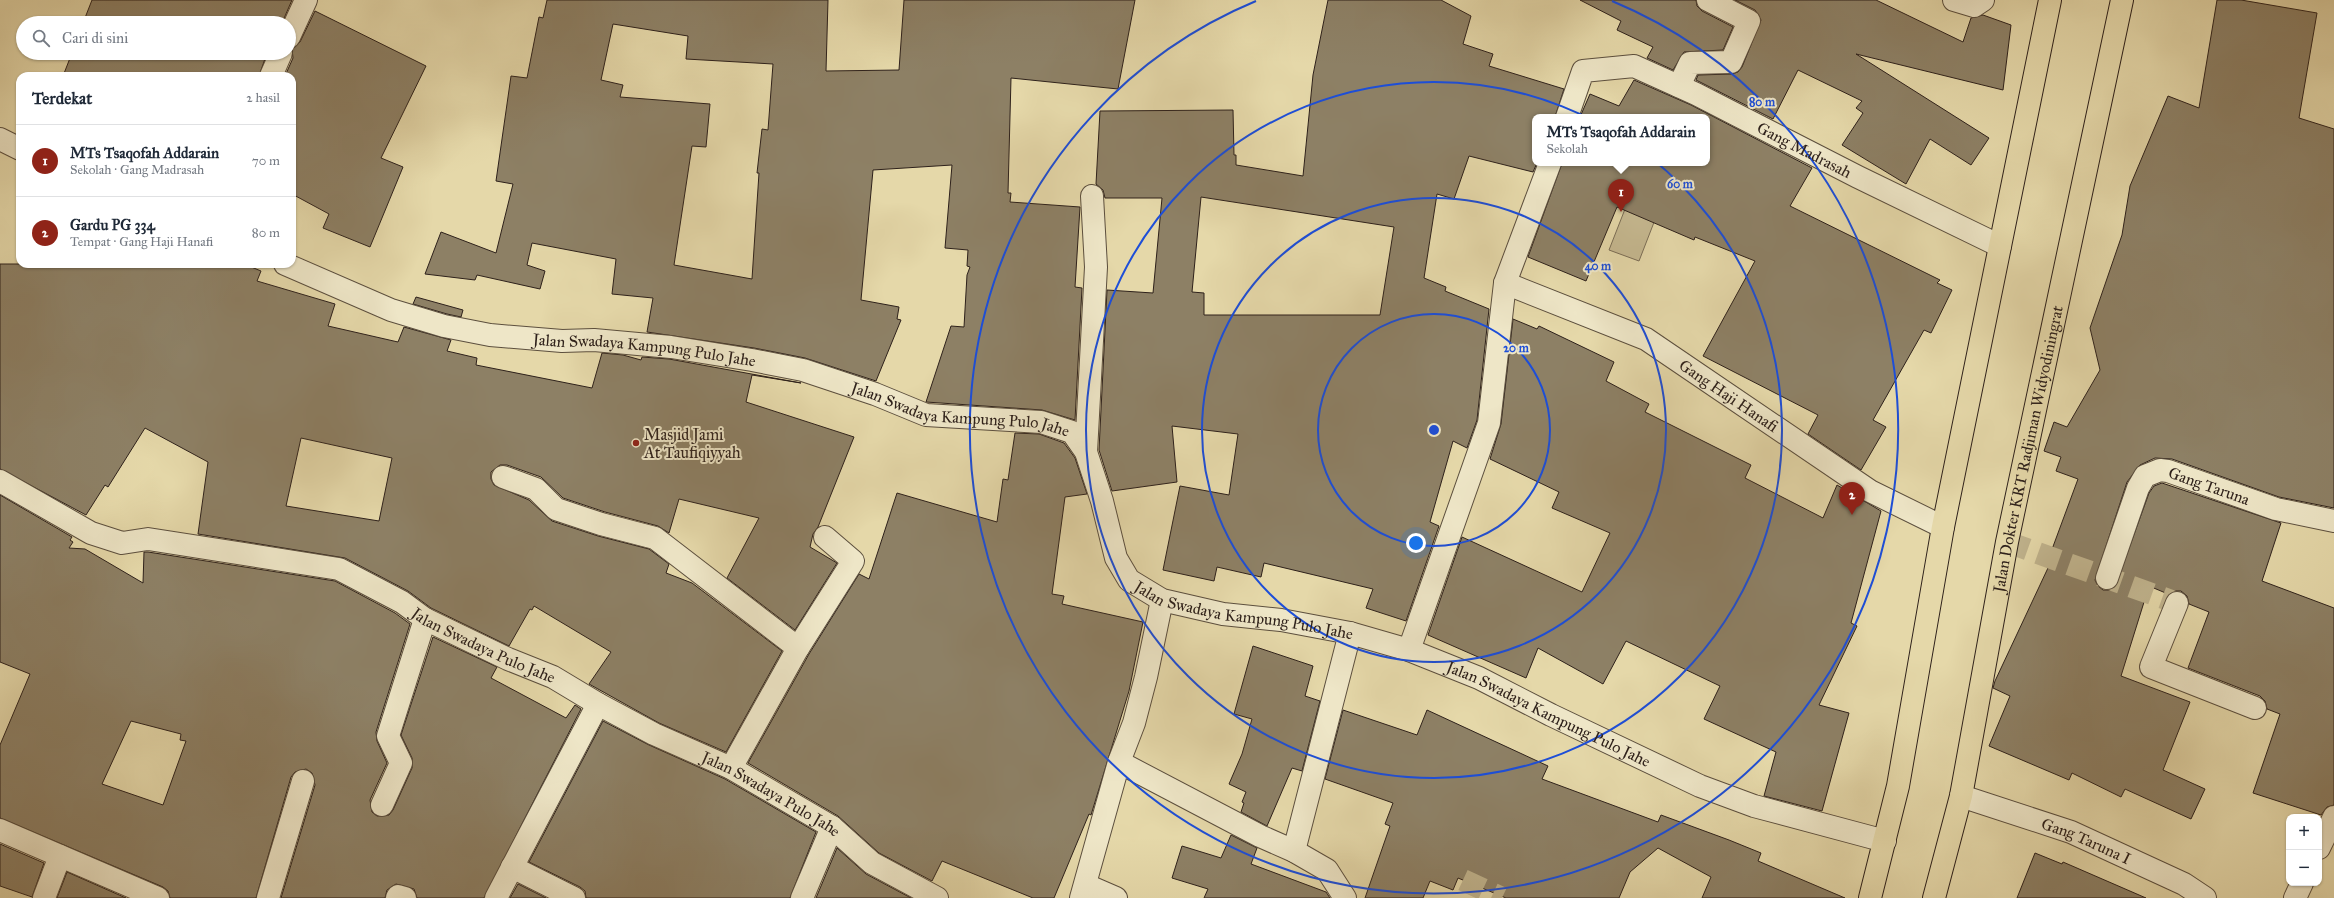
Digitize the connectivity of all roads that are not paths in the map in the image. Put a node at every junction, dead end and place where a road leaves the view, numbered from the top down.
1 (306, 0) edge
2 (1708, 0) edge
3 (1954, 0) edge
4 (1983, 0) edge
5 (2048, 0) edge
6 (2122, 0) edge
7 (296, 22) edge
8 (278, 60) edge
9 (273, 72) edge
10 (1679, 86) junction
11 (1568, 114) edge
12 (0, 139) edge
13 (16, 147) edge
14 (1549, 166) edge
15 (1092, 196) dead end
16 (2000, 246) junction
17 (294, 268) edge
18 (1505, 283) junction
19 (1086, 452) junction
20 (503, 477) dead end
21 (0, 481) edge
22 (2334, 521) edge
23 (1943, 526) junction
24 (825, 537) dead end
25 (2106, 578) dead end
26 (1162, 600) junction
27 (2177, 603) dead end
28 (425, 619) junction
29 (1350, 633) junction
30 (798, 648) junction
31 (1409, 650) junction
32 (598, 704) junction
33 (2255, 708) dead end
34 (1119, 762) junction
35 (731, 768) junction
36 (303, 781) dead end
37 (1961, 796) junction
38 (382, 805) dead end
39 (2334, 817) edge
40 (832, 827) junction
41 (0, 830) edge
42 (1885, 841) junction
43 (2322, 842) edge
44 (1294, 851) junction
45 (60, 856) junction
46 (512, 867) junction
47 (2301, 886) edge
48 (1084, 892) edge
49 (1939, 896) edge
50 (44, 898) edge
51 (158, 898) edge
52 (268, 898) edge
53 (397, 898) edge
54 (405, 898) edge
55 (496, 898) edge
56 (574, 898) edge
57 (802, 898) edge
58 (937, 898) edge
59 (1116, 898) edge
60 (1345, 898) edge
61 (1870, 898) edge
62 (2205, 898) edge
63 (2295, 898) edge

1 - 7 street
2 - 10 street
3 - 4 street
5 - 16 main road
6 - 37 main road, Jalan Dokter KRT Radjiman Widyodiningrat
8 - 9 street
10 - 11 street, Gang Madrasah
10 - 16 street, Gang Madrasah
12 - 13 street
14 - 18 street
15 - 19 street
16 - 23 main road
17 - 19 street, Jalan Swadaya Kampung Pulo Jahe
18 - 23 street, Gang Haji Hanafi
18 - 31 street
19 - 26 street, Jalan Swadaya Kampung Pulo Jahe
20 - 30 street
21 - 28 street, Jalan Swadaya Pulo Jahe
22 - 25 street, Gang Taruna
23 - 42 main road
24 - 30 street
26 - 29 street, Jalan Swadaya Kampung Pulo Jahe
26 - 34 street
27 - 33 street
28 - 32 street, Jalan Swadaya Pulo Jahe
28 - 38 street
29 - 31 street, Jalan Swadaya Kampung Pulo Jahe
29 - 44 street
30 - 35 street
31 - 42 street, Jalan Swadaya Kampung Pulo Jahe
32 - 35 street, Jalan Swadaya Pulo Jahe
32 - 46 street
34 - 44 street
34 - 48 street
35 - 40 street, Jalan Swadaya Pulo Jahe
36 - 52 street
37 - 49 main road, Jalan Dokter KRT Radjiman Widyodiningrat
37 - 62 street, Gang Taruna I
39 - 43 street
40 - 57 street
40 - 58 street, Jalan Swadaya Pulo Jahe
41 - 45 street
42 - 61 main road
44 - 60 street
45 - 50 street
45 - 51 street
46 - 55 street
46 - 56 street
47 - 63 street
48 - 59 street
53 - 54 street

